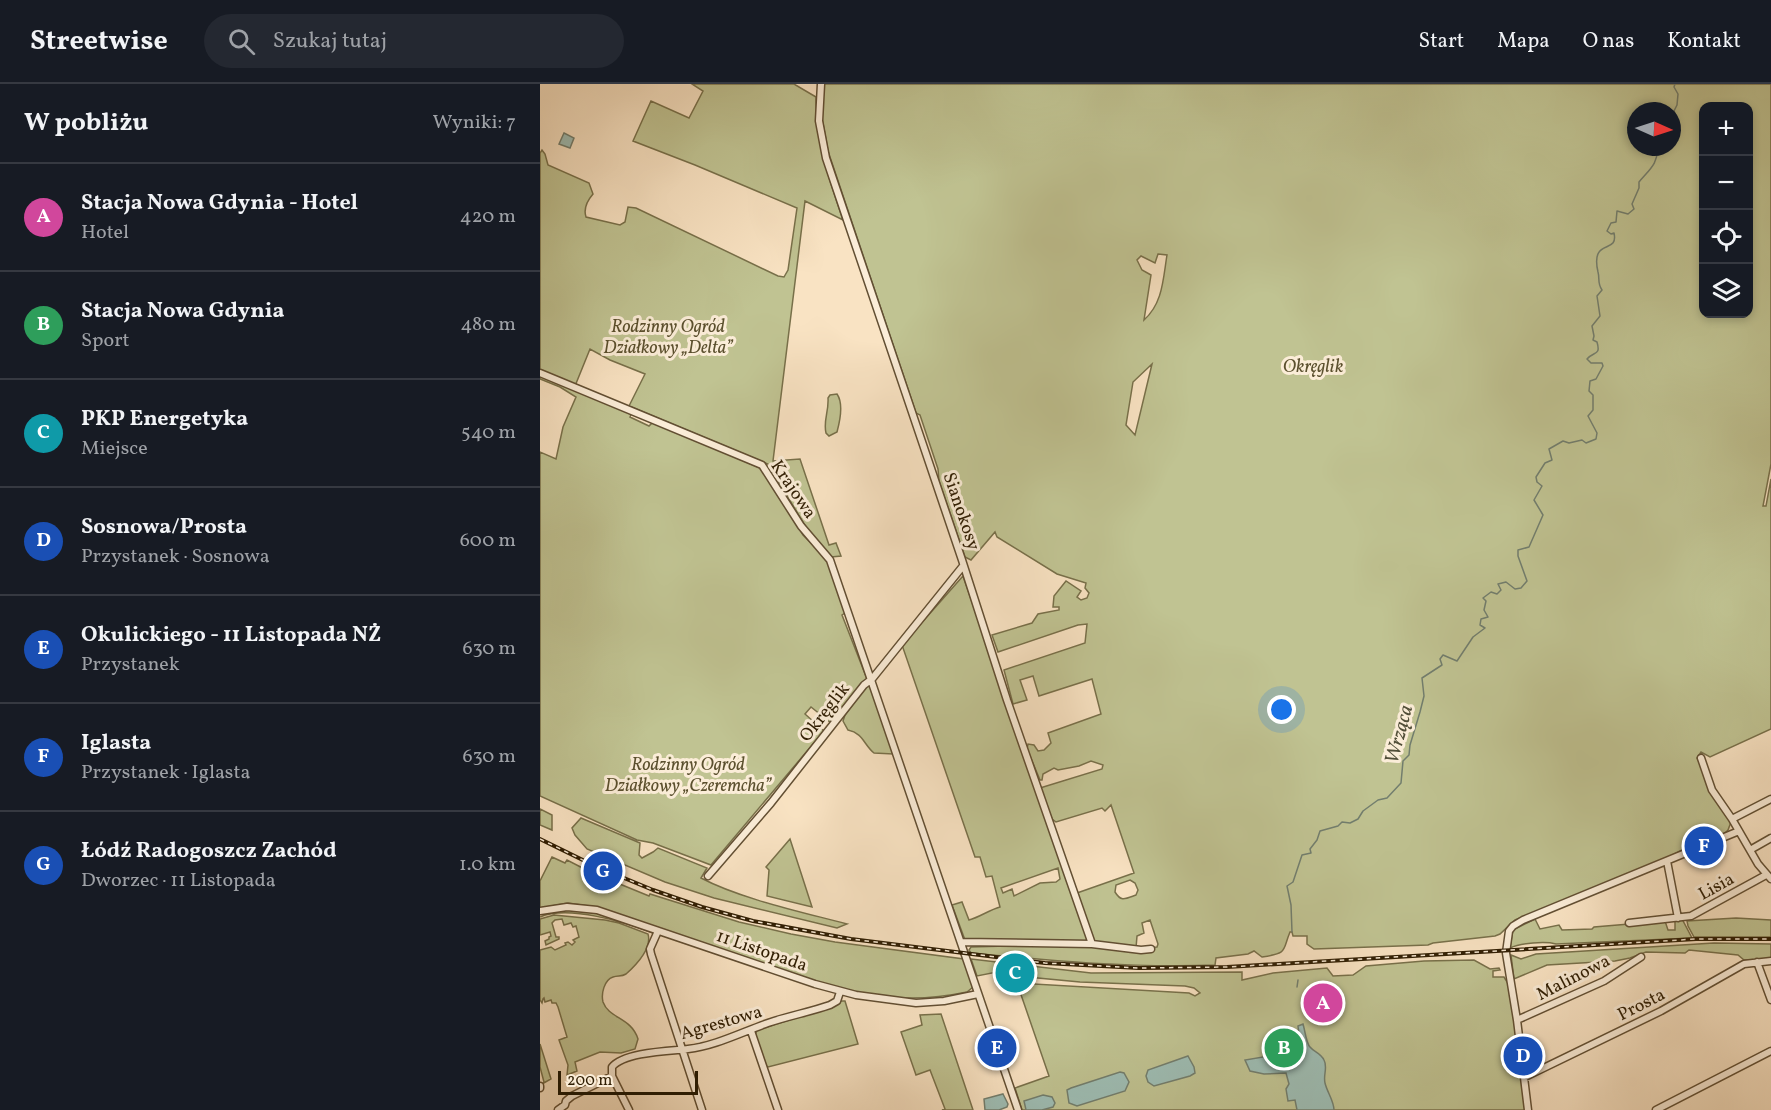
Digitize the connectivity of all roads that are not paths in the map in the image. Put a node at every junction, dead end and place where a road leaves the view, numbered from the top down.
1 (821, 84) edge
2 (540, 373) edge
3 (963, 566) junction
4 (872, 680) junction
5 (1701, 758) dead end
6 (1771, 799) edge
7 (1732, 819) junction
8 (1739, 831) junction
9 (1771, 838) edge
10 (1750, 850) junction
11 (1667, 861) junction
12 (708, 876) dead end
13 (1768, 877) edge
14 (540, 911) edge
15 (1678, 918) junction
16 (1629, 923) dead end
17 (658, 931) junction
18 (961, 942) junction
19 (1092, 944) junction
20 (1151, 949) dead end
21 (1641, 957) dead end
22 (1771, 961) edge
23 (1757, 962) junction
24 (840, 992) junction
25 (978, 994) junction
26 (1771, 1000) edge
27 (1518, 1020) junction
28 (751, 1031) junction
29 (682, 1050) junction
30 (1771, 1051) edge
31 (612, 1076) junction
32 (1525, 1077) junction
33 (566, 1108) edge
34 (558, 1110) edge
35 (629, 1110) edge
36 (702, 1110) edge
37 (778, 1110) edge
38 (1018, 1110) edge
39 (1528, 1110) edge
40 (1656, 1110) edge

1 - 3 street, Sianokosy
2 - 4 street, Krajowa
3 - 4 street, Okręglik
3 - 19 street, Sianokosy
4 - 12 street, Okręglik
4 - 18 street, Krajowa
5 - 7 street
6 - 7 street
7 - 8 street
8 - 10 street
8 - 11 street
9 - 10 street
10 - 13 street
11 - 15 street, Lisia
11 - 27 street
13 - 15 street, Lisia
14 - 17 street, 11 Listopada
15 - 16 street, Lisia
17 - 24 street, 11 Listopada
17 - 29 street
18 - 19 street
18 - 25 street, Krajowa
19 - 20 street
21 - 27 street, Malinowa
22 - 23 street, Prosta
23 - 26 street
23 - 32 street, Prosta
24 - 25 street, 11 Listopada
24 - 28 street, Agrestowa
25 - 38 street, Krajowa
27 - 32 street
28 - 29 street, Agrestowa
28 - 37 street
29 - 31 street, Agrestowa
29 - 36 street
30 - 40 street
31 - 33 street, Agrestowa
31 - 35 street
32 - 39 street
33 - 34 street, Agrestowa

